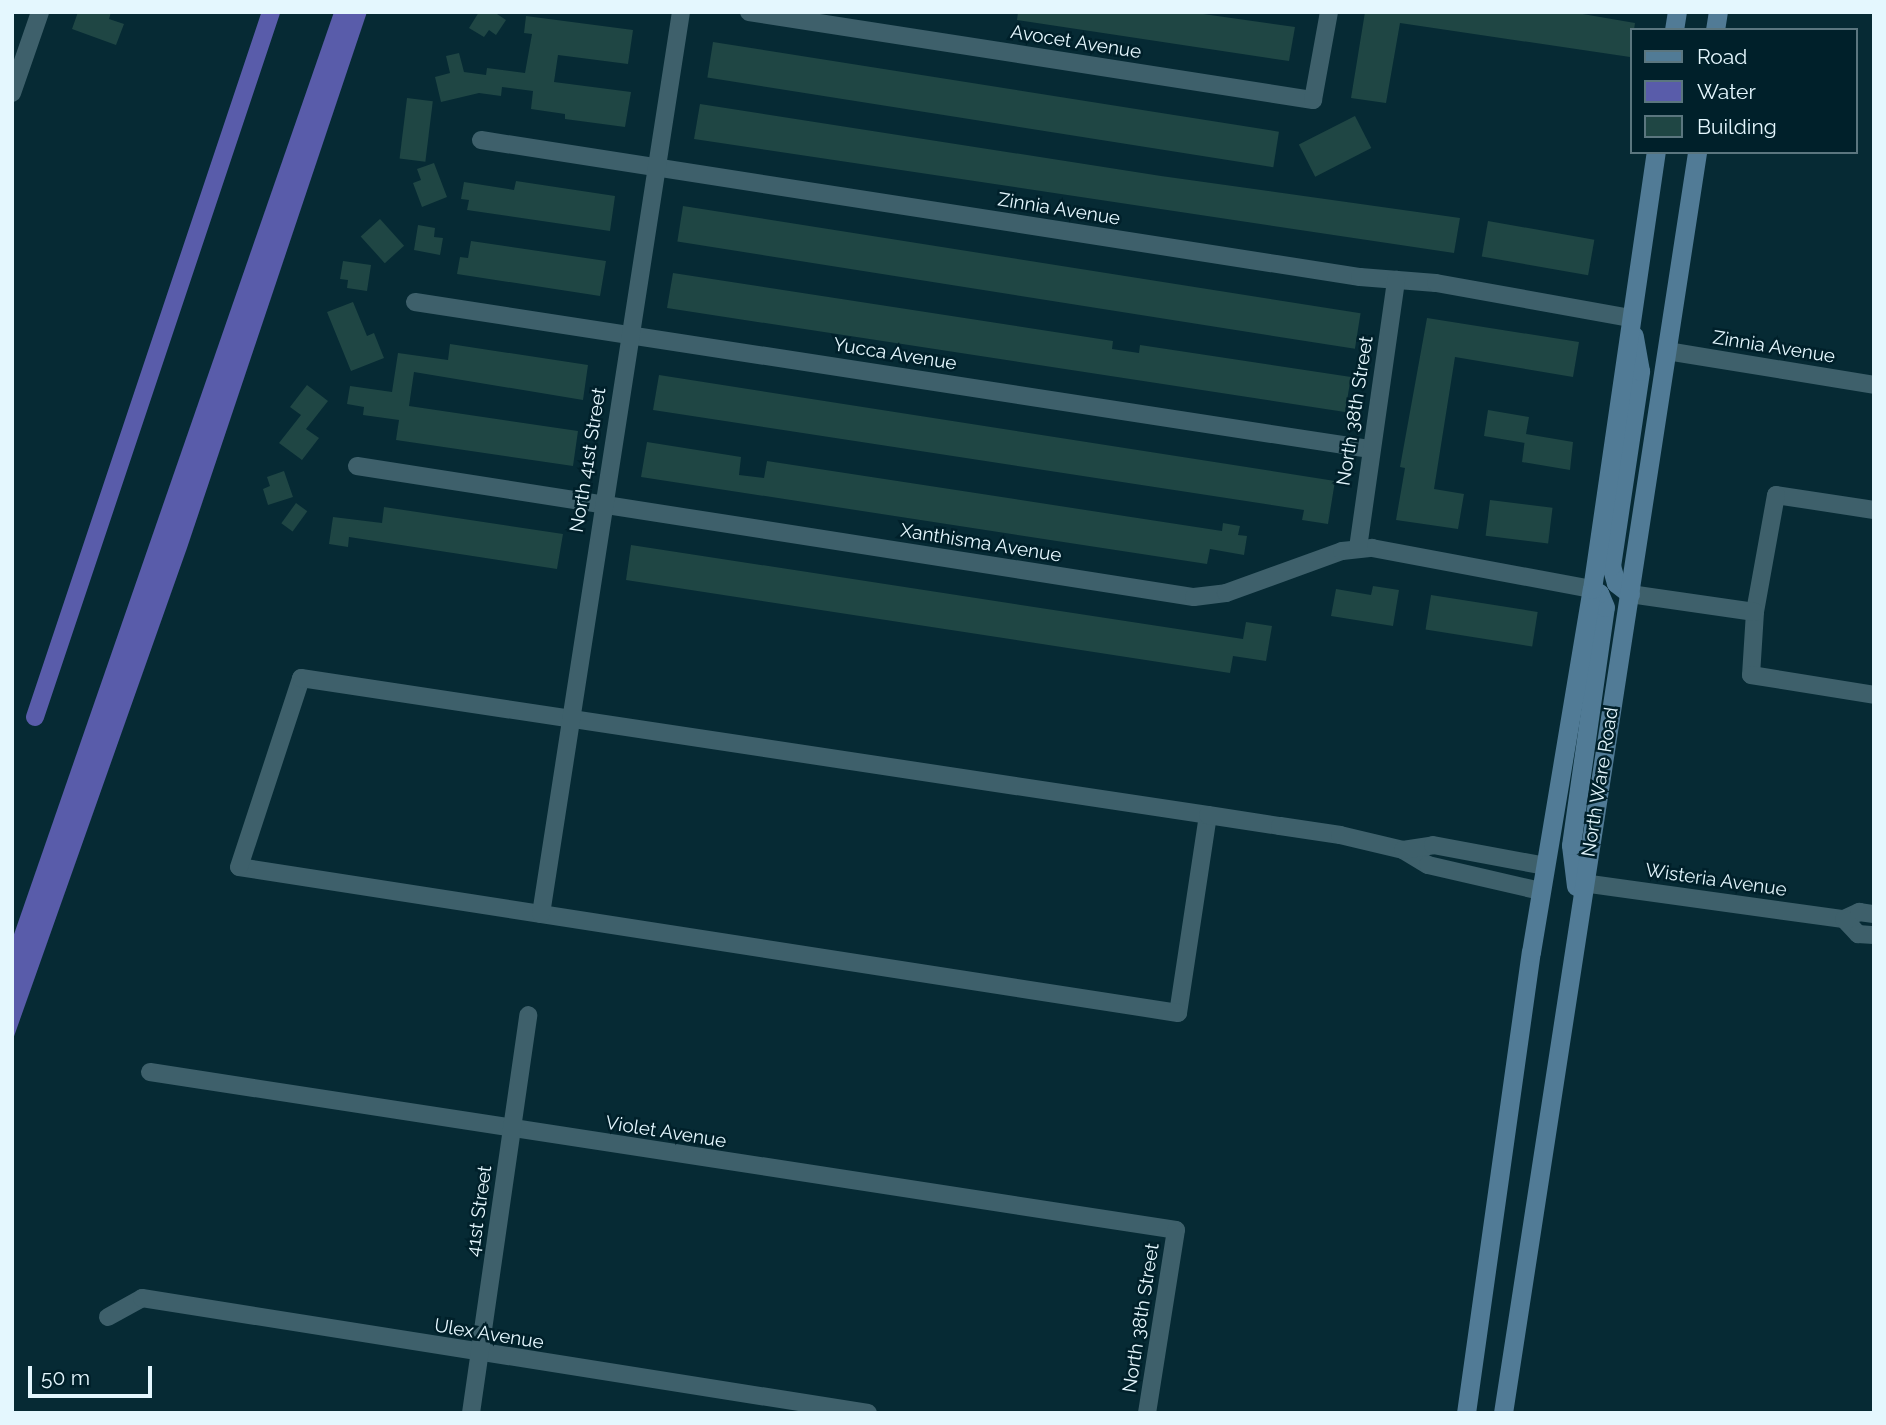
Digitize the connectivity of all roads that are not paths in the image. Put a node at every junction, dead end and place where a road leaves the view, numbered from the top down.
1 (40, 12) edge
2 (681, 12) edge
3 (749, 12) edge
4 (1329, 12) edge
5 (12, 93) edge
6 (481, 140) dead end
7 (1656, 154) edge
8 (1697, 154) edge
9 (657, 168) junction
10 (1396, 280) junction
11 (415, 302) dead end
12 (1631, 318) junction
13 (629, 334) junction
14 (1667, 351) junction
15 (1874, 385) edge
16 (1369, 449) junction
17 (357, 466) dead end
18 (601, 505) junction
19 (1874, 510) edge
20 (1358, 548) junction
21 (1592, 589) junction
22 (1630, 594) junction
23 (1755, 612) junction
24 (1874, 695) edge
25 (568, 718) junction
26 (1208, 815) junction
27 (1403, 850) junction
28 (1479, 854) junction
29 (1545, 866) junction
30 (1474, 875) junction
31 (1583, 883) junction
32 (1541, 891) junction
33 (1579, 912) junction
34 (541, 914) junction
35 (1874, 914) edge
36 (1844, 919) junction
37 (1874, 935) edge
38 (528, 1015) dead end
39 (150, 1072) dead end
40 (512, 1130) junction
41 (1176, 1230) joint
42 (108, 1318) dead end
43 (479, 1354) junction
44 (471, 1413) edge
45 (868, 1413) edge
46 (1147, 1413) edge
47 (1466, 1413) edge
48 (1503, 1413) edge

1 - 5 street
2 - 9 street, North 41st Street
3 - 4 street, Avocet Avenue
6 - 9 street, Zinnia Avenue
7 - 12 main road, North Ware Road
8 - 14 main road, North Ware Road
9 - 10 street, Zinnia Avenue
9 - 13 street, North 41st Street
10 - 12 street, Zinnia Avenue
10 - 16 street, North 38th Street
11 - 13 street, Yucca Avenue
12 - 21 main road, North Ware Road
12 - 22 main road
13 - 16 street, Yucca Avenue
13 - 18 street, North 41st Street
14 - 15 street, Zinnia Avenue
14 - 22 main road, North Ware Road
16 - 20 street, North 38th Street
17 - 18 street, Xanthisma Avenue
18 - 20 street, Xanthisma Avenue
18 - 25 street, North 41st Street
19 - 23 street
20 - 21 street, Xanthisma Avenue
21 - 29 main road, North Ware Road
21 - 33 main road
22 - 23 street
22 - 31 main road, North Ware Road
23 - 24 street
25 - 26 street
25 - 34 street, North 41st Street
25 - 34 street
26 - 27 street
26 - 34 street
27 - 28 street
27 - 30 street
28 - 29 street
28 - 30 street
29 - 32 main road, North Ware Road
30 - 32 street
31 - 33 main road, North Ware Road
31 - 36 street, Wisteria Avenue
32 - 47 main road, North Ware Road
33 - 48 main road, North Ware Road
35 - 36 street, Wisteria Avenue
36 - 37 street, Wisteria Avenue
38 - 40 street, 41st Street
39 - 40 street, Violet Avenue
40 - 41 street, Violet Avenue
40 - 43 street, 41st Street
41 - 46 street, North 38th Street
42 - 43 street, Ulex Avenue
43 - 44 street, 41st Street
43 - 45 street, Ulex Avenue

